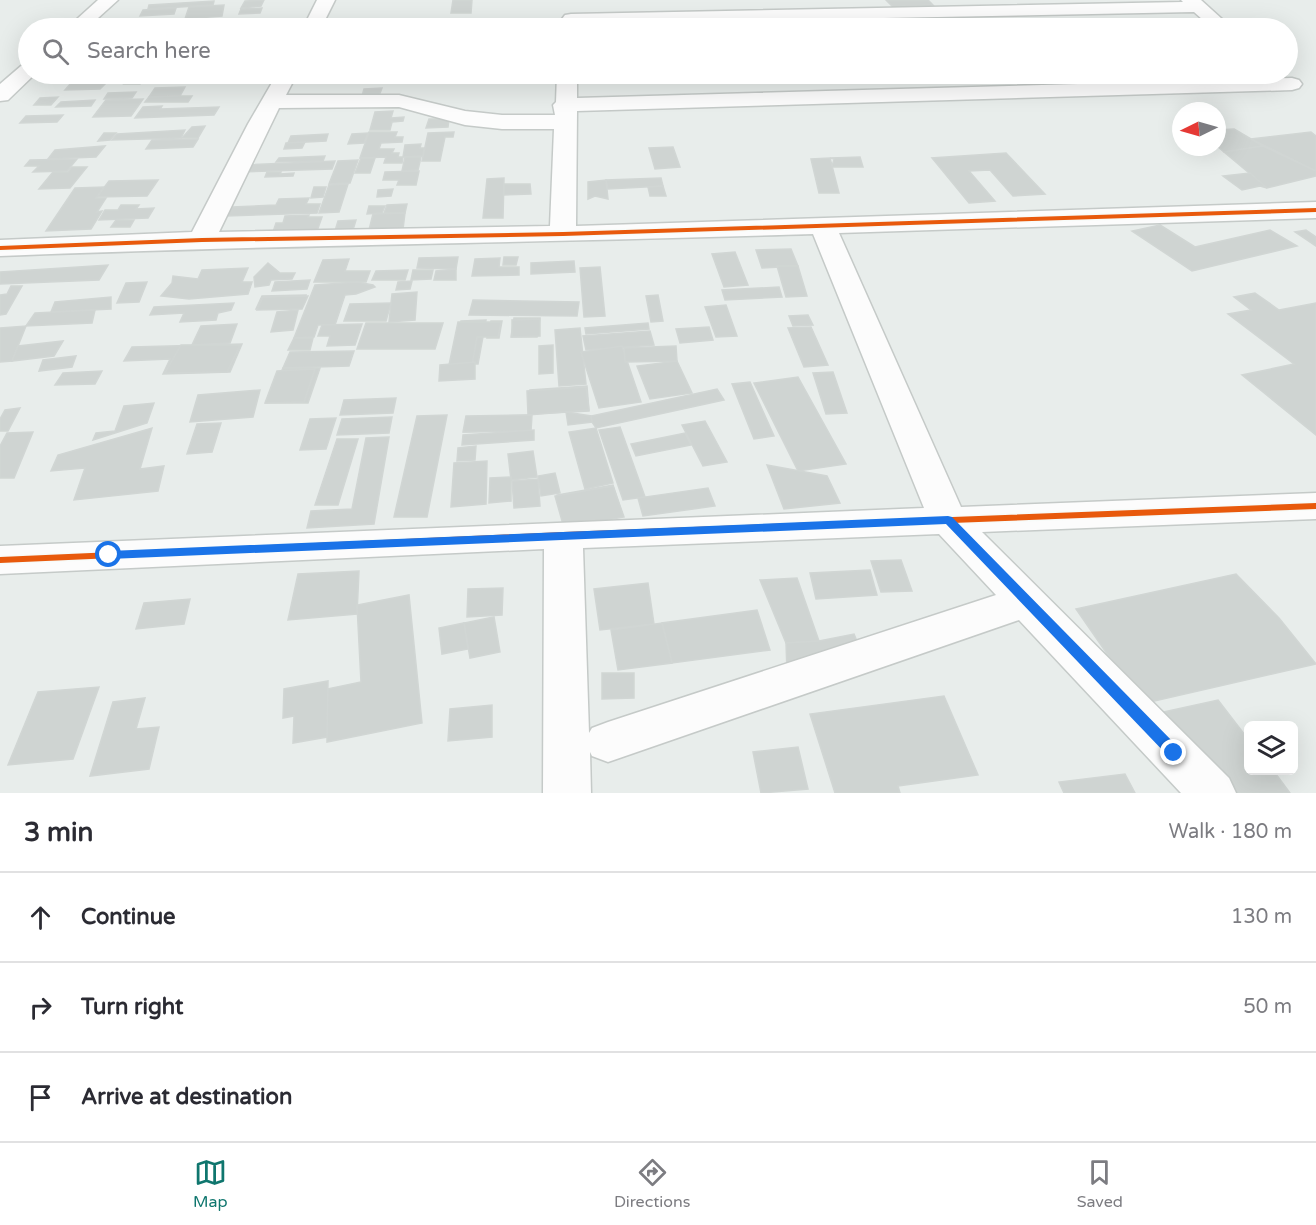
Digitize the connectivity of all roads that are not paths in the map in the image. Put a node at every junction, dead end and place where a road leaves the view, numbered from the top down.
1 (109, 0) edge
2 (326, 0) edge
3 (573, 0) edge
4 (1195, 4) edge
5 (88, 18) edge
6 (317, 18) edge
7 (572, 18) edge
8 (758, 18) edge
9 (1211, 18) edge
10 (18, 79) edge
11 (281, 84) edge
12 (566, 84) edge
13 (1293, 84) edge
14 (0, 95) edge
15 (271, 102) junction
16 (564, 114) junction
17 (1316, 210) edge
18 (822, 224) junction
19 (563, 234) junction
20 (202, 240) junction
21 (0, 248) edge
22 (1316, 506) edge
23 (948, 520) junction
24 (563, 535) junction
25 (0, 560) edge
26 (1028, 601) junction
27 (608, 742) dead end
28 (567, 793) edge
29 (1212, 793) edge

1 - 5 street
2 - 6 street
3 - 7 street
4 - 8 street
4 - 9 street
10 - 14 street
11 - 15 street
12 - 16 street
13 - 16 street
15 - 16 street
15 - 20 street
16 - 19 street
17 - 18 street
18 - 19 street
18 - 23 street
19 - 20 street
20 - 21 street
22 - 23 street
23 - 24 street
23 - 26 street
24 - 25 street
24 - 28 street
26 - 27 street
26 - 29 street

